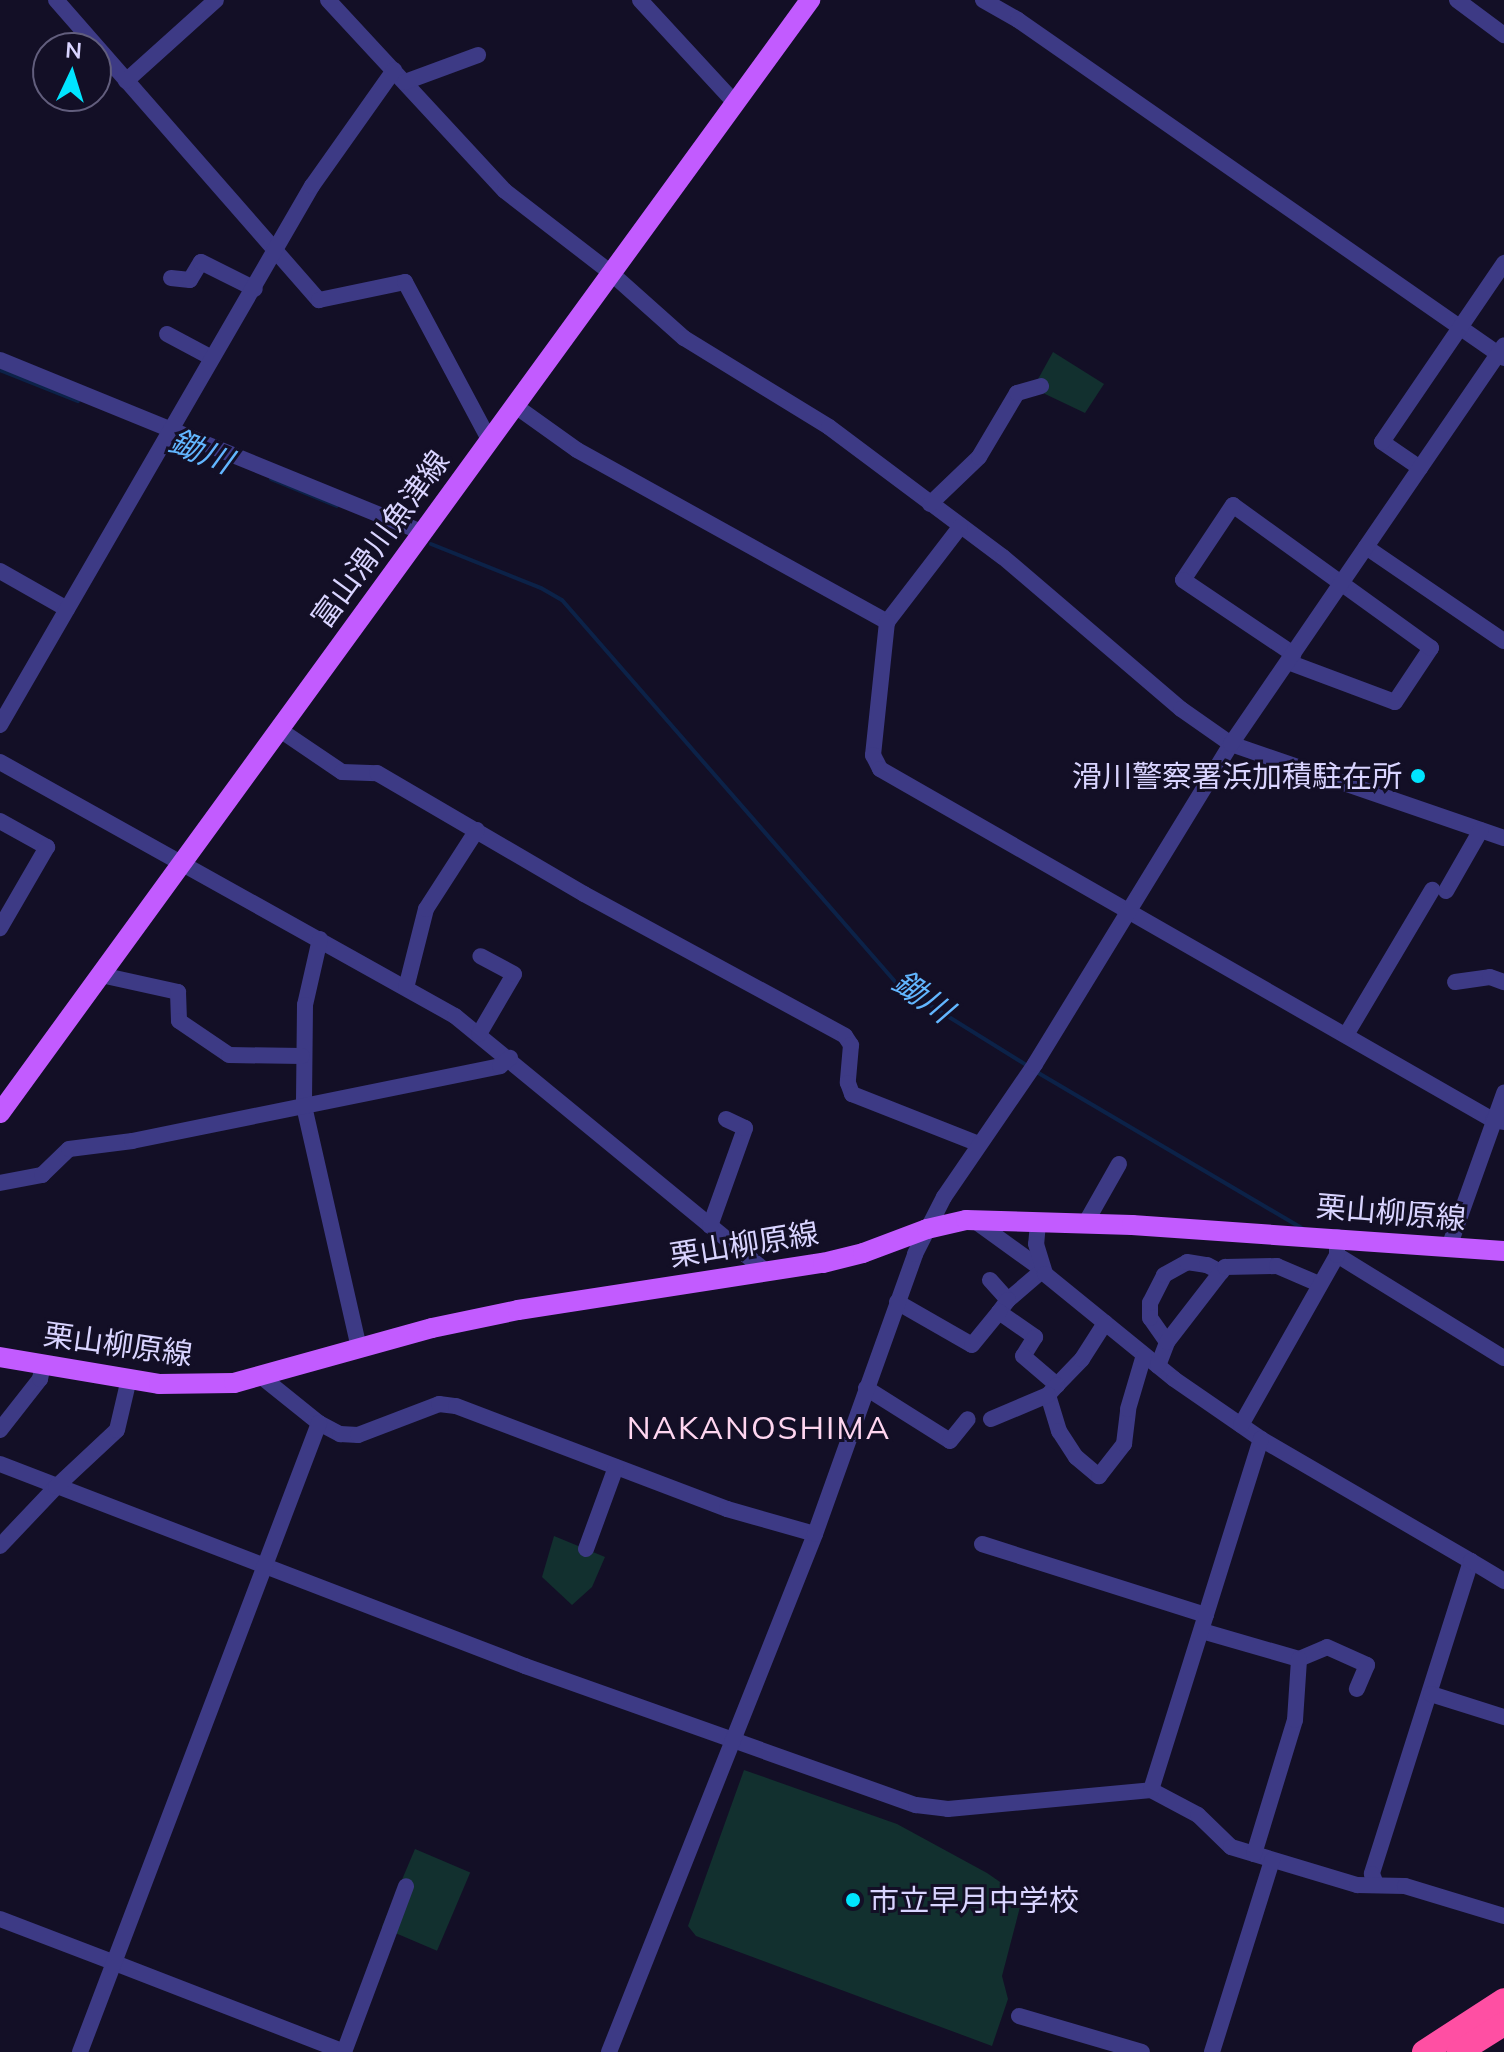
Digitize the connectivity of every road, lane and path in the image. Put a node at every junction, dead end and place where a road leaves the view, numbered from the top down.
1 (56, 0) edge
2 (216, 0) edge
3 (328, 0) edge
4 (640, 0) edge
5 (810, 0) edge
6 (983, 0) edge
7 (1457, 0) edge
8 (1504, 35) edge
9 (478, 55) dead end
10 (400, 76) junction
11 (126, 81) junction
12 (735, 103) junction
13 (275, 253) junction
14 (1504, 263) edge
15 (611, 273) junction
16 (171, 278) dead end
17 (255, 289) junction
18 (1459, 327) junction
19 (167, 334) dead end
20 (1502, 352) edge
21 (212, 358) junction
22 (0, 360) edge
23 (1041, 386) dead end
24 (514, 405) junction
25 (169, 433) junction
26 (489, 439) junction
27 (1420, 468) junction
28 (930, 504) junction
29 (960, 527) junction
30 (421, 532) junction
31 (1366, 547) junction
32 (0, 571) edge
33 (1341, 585) junction
34 (67, 609) junction
35 (887, 622) junction
36 (1504, 641) edge
37 (1290, 658) junction
38 (0, 725) edge
39 (280, 730) junction
40 (1231, 744) junction
41 (0, 762) edge
42 (0, 821) edge
43 (477, 830) junction
44 (1481, 830) junction
45 (1504, 838) edge
46 (184, 862) junction
47 (1128, 913) junction
48 (0, 928) edge
49 (320, 939) junction
50 (480, 956) dead end
51 (101, 975) junction
52 (1455, 982) dead end
53 (1504, 982) edge
54 (406, 988) junction
55 (479, 1034) junction
56 (1346, 1035) junction
57 (302, 1056) junction
58 (510, 1058) junction
59 (1504, 1093) edge
60 (3, 1102) edge
61 (304, 1106) junction
62 (726, 1119) dead end
63 (1499, 1121) edge
64 (979, 1144) junction
65 (1119, 1164) dead end
66 (0, 1183) edge
67 (975, 1221) junction
68 (1038, 1223) junction
69 (1085, 1224) junction
70 (710, 1226) junction
71 (927, 1229) junction
72 (1337, 1246) junction
73 (1449, 1247) junction
74 (1504, 1251) edge
75 (1043, 1270) junction
76 (767, 1272) junction
77 (1221, 1272) junction
78 (990, 1280) dead end
79 (1319, 1284) junction
80 (897, 1302) junction
81 (1004, 1306) junction
82 (1105, 1323) junction
83 (1167, 1342) junction
84 (359, 1349) junction
85 (1144, 1355) junction
86 (0, 1357) edge
87 (1504, 1358) edge
88 (43, 1365) junction
89 (1158, 1366) junction
90 (263, 1378) junction
91 (129, 1379) junction
92 (866, 1388) junction
93 (1053, 1390) junction
94 (968, 1419) dead end
95 (991, 1419) dead end
96 (319, 1423) junction
97 (1241, 1425) junction
98 (0, 1430) edge
99 (1261, 1439) junction
100 (0, 1464) edge
101 (616, 1467) junction
102 (56, 1487) junction
103 (815, 1534) junction
104 (982, 1544) dead end
105 (0, 1546) edge
106 (586, 1549) dead end
107 (1471, 1561) junction
108 (264, 1568) junction
109 (1504, 1581) edge
110 (1204, 1623) junction
111 (1299, 1659) junction
112 (1357, 1689) dead end
113 (1431, 1694) junction
114 (1504, 1717) edge
115 (735, 1742) junction
116 (1151, 1790) junction
117 (1254, 1854) junction
118 (1272, 1860) junction
119 (1376, 1884) junction
120 (406, 1886) dead end
121 (1504, 1916) edge
122 (0, 1919) edge
123 (115, 1963) junction
124 (1504, 2000) edge
125 (1019, 2016) dead end
126 (1504, 2024) edge
127 (80, 2052) edge
128 (609, 2052) edge
129 (1142, 2052) edge
130 (1212, 2052) edge
131 (1424, 2052) edge
132 (1459, 2052) edge

1 - 11 street
2 - 11 street
3 - 10 street
4 - 12 street
5 - 12 main road, 富山滑川魚津線
6 - 18 street
7 - 8 street
9 - 10 street
10 - 13 street
10 - 15 street
11 - 13 street
12 - 15 main road, 富山滑川魚津線
13 - 17 street
13 - 26 street
14 - 18 street
15 - 24 main road, 富山滑川魚津線
15 - 28 street
16 - 17 street
17 - 21 street
18 - 20 street
18 - 27 street
19 - 21 street
20 - 27 street
21 - 25 street
22 - 25 street
23 - 28 street
24 - 26 main road, 富山滑川魚津線
24 - 35 street
25 - 30 street
25 - 34 street
26 - 30 main road, 富山滑川魚津線
27 - 31 street
28 - 29 street
29 - 35 street
29 - 40 street
30 - 39 main road, 富山滑川魚津線
31 - 33 street
31 - 36 street
32 - 34 street
33 - 37 street
33 - 37 street
33 - 37 street
34 - 38 street
35 - 47 street
37 - 40 street
39 - 43 street
39 - 46 main road, 富山滑川魚津線
40 - 44 street
40 - 47 street
41 - 46 street
42 - 48 street
43 - 54 street
43 - 64 street
44 - 45 street
44 - 56 street
46 - 49 street
46 - 51 main road, 富山滑川魚津線
47 - 56 street
47 - 64 street
49 - 54 street
49 - 57 street
50 - 55 street
51 - 57 street
51 - 60 main road, 富山滑川魚津線
52 - 53 street
54 - 55 street
55 - 58 street
56 - 63 street
57 - 61 street
58 - 61 street
58 - 70 street
59 - 63 street
61 - 66 street
61 - 84 street
62 - 70 street
63 - 73 street
64 - 71 street
65 - 69 street
67 - 68 main road, 栗山柳原線
67 - 71 main road, 栗山柳原線
67 - 75 street
68 - 69 main road, 栗山柳原線
68 - 75 street
69 - 72 main road, 栗山柳原線
70 - 76 street
71 - 76 main road, 栗山柳原線
71 - 80 street
72 - 73 main road, 栗山柳原線
72 - 79 street
72 - 87 street
73 - 74 main road, 栗山柳原線
75 - 81 street
75 - 82 street
76 - 84 main road, 栗山柳原線
77 - 79 street
77 - 83 street
77 - 83 street
78 - 81 street
79 - 97 street
80 - 81 street
80 - 92 street
81 - 93 street
82 - 85 street
82 - 93 street
83 - 89 street
84 - 90 main road, 栗山柳原線
85 - 89 street
85 - 93 street
86 - 88 main road, 栗山柳原線
88 - 91 main road, 栗山柳原線
88 - 98 street
89 - 97 street
90 - 91 main road, 栗山柳原線
90 - 96 street
91 - 102 street
92 - 94 street
92 - 103 street
93 - 95 street
96 - 101 street
96 - 108 street
97 - 99 street
99 - 107 street
99 - 110 street
100 - 102 street
101 - 103 street
101 - 106 street
102 - 105 street
102 - 108 street
103 - 115 street
104 - 110 street
107 - 109 street
107 - 113 street
108 - 115 street
108 - 123 street
110 - 111 street
110 - 116 street
111 - 112 street
111 - 117 street
113 - 114 street
113 - 119 street
115 - 116 street
115 - 128 street
116 - 117 street
117 - 118 street
118 - 119 street
118 - 130 street
119 - 121 street
120 - 123 street
122 - 123 street
123 - 127 street
124 - 131 highway
125 - 129 street
126 - 132 highway

